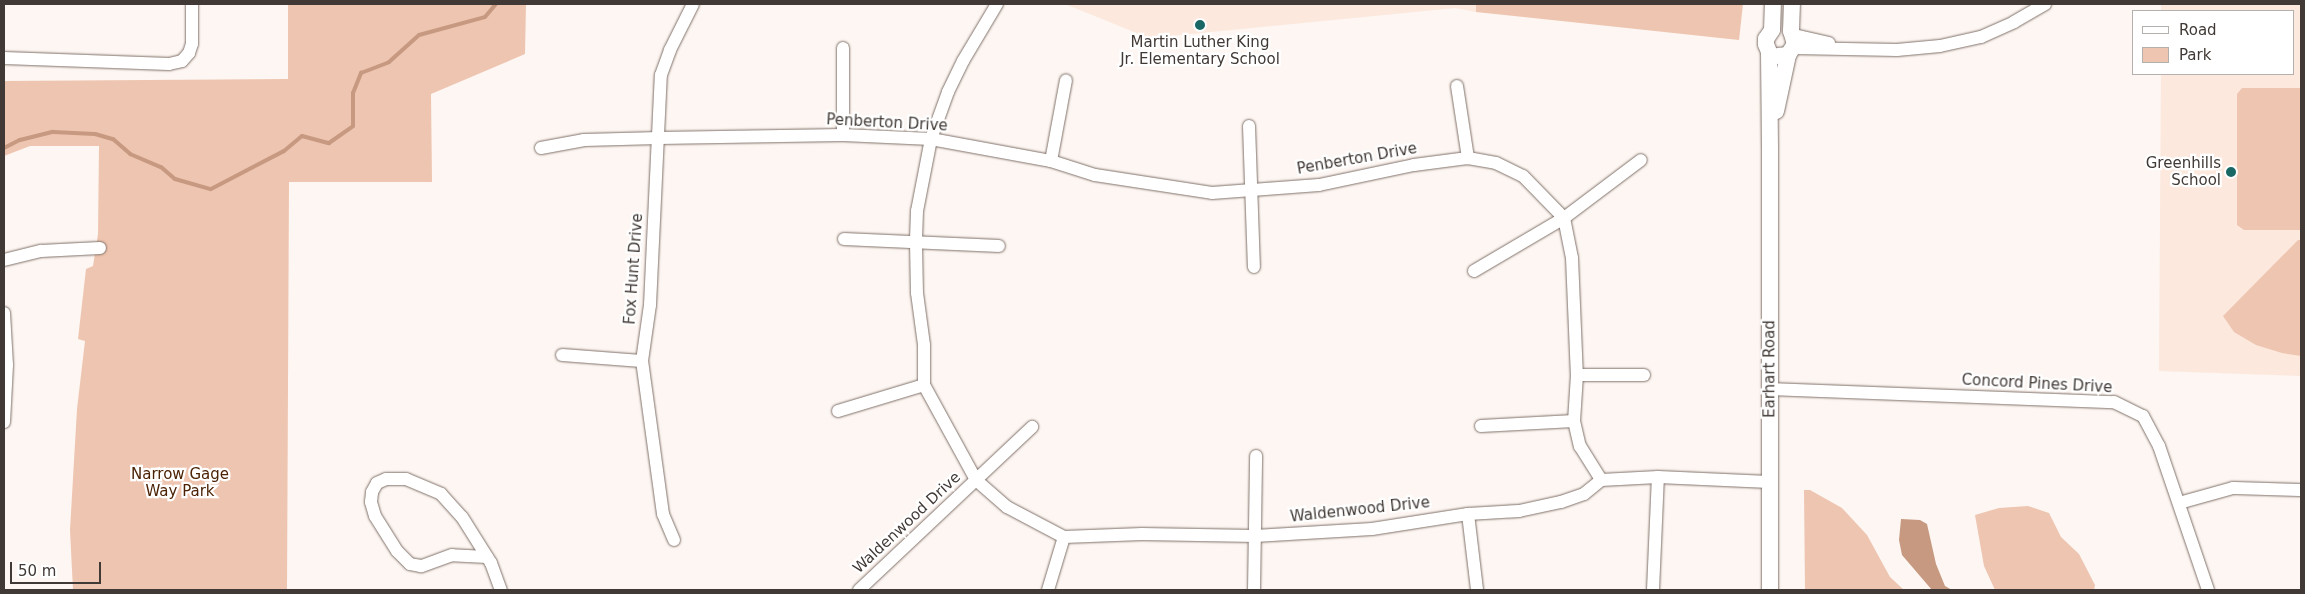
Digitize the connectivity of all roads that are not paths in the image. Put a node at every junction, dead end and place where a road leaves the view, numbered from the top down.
1 (192, 4) edge
2 (694, 4) edge
3 (997, 4) edge
4 (1773, 4) edge
5 (1792, 4) edge
6 (2044, 4) edge
7 (1772, 30) junction
8 (1792, 42) junction
9 (843, 48) dead end
10 (1769, 52) junction
11 (4, 58) edge
12 (1066, 80) dead end
13 (1457, 86) dead end
14 (1249, 126) dead end
15 (843, 135) junction
16 (659, 138) junction
17 (931, 139) junction
18 (541, 148) dead end
19 (1770, 148) junction
20 (1468, 158) junction
21 (1641, 160) dead end
22 (1051, 161) junction
23 (1253, 191) junction
24 (1564, 218) junction
25 (844, 239) dead end
26 (916, 243) junction
27 (998, 246) dead end
28 (100, 248) dead end
29 (4, 260) edge
30 (1254, 267) dead end
31 (1474, 271) dead end
32 (4, 313) edge
33 (562, 355) dead end
34 (642, 362) junction
35 (1577, 375) junction
36 (1644, 375) dead end
37 (924, 385) junction
38 (1770, 389) junction
39 (838, 410) dead end
40 (1574, 421) junction
41 (4, 422) edge
42 (1481, 426) dead end
43 (1032, 427) dead end
44 (1256, 456) dead end
45 (1658, 478) junction
46 (976, 480) junction
47 (1601, 480) junction
48 (1769, 482) junction
49 (2301, 490) edge
50 (2179, 503) junction
51 (1468, 514) junction
52 (1255, 536) junction
53 (1064, 537) junction
54 (674, 540) dead end
55 (487, 557) junction
56 (501, 590) edge
57 (859, 590) edge
58 (1048, 590) edge
59 (1254, 590) edge
60 (1477, 590) edge
61 (1654, 590) edge
62 (1770, 590) edge
63 (2208, 590) edge

1 - 11 street
2 - 16 street, Fox Hunt Drive
3 - 17 street, Waldenwood Drive
4 - 7 street, Earhart Road
5 - 8 street, Earhart Road
6 - 8 street
7 - 8 street
7 - 10 street, Earhart Road
8 - 10 street
8 - 19 street, Earhart Road
9 - 15 street
10 - 19 street, Earhart Road
12 - 22 street
13 - 20 street
14 - 23 street
15 - 16 street, Penberton Drive
15 - 17 street, Penberton Drive
16 - 18 street, Penberton Drive
16 - 34 street, Fox Hunt Drive
17 - 22 street, Penberton Drive
17 - 26 street, Waldenwood Drive
19 - 38 street, Earhart Road
20 - 23 street, Penberton Drive
20 - 24 street, Penberton Drive
21 - 24 street
22 - 23 street, Penberton Drive
23 - 30 street
24 - 31 street
24 - 35 street
25 - 26 street
26 - 27 street
26 - 37 street, Waldenwood Drive
28 - 29 street
32 - 41 street
33 - 34 street
34 - 54 street, Fox Hunt Drive
35 - 36 street
35 - 40 street
37 - 39 street
37 - 46 street, Waldenwood Drive
38 - 48 street, Earhart Road
38 - 50 street, Concord Pines Drive
40 - 42 street
40 - 47 street
43 - 46 street, Waldenwood Drive
44 - 52 street
45 - 47 street
45 - 48 street
45 - 61 street
46 - 53 street, Waldenwood Drive
46 - 57 street, Waldenwood Drive
47 - 51 street, Waldenwood Drive
48 - 62 street, Earhart Road
49 - 50 street
50 - 63 street, Concord Pines Drive
51 - 52 street, Waldenwood Drive
51 - 60 street
52 - 53 street, Waldenwood Drive
52 - 59 street
53 - 58 street
55 - 55 street
55 - 56 street

